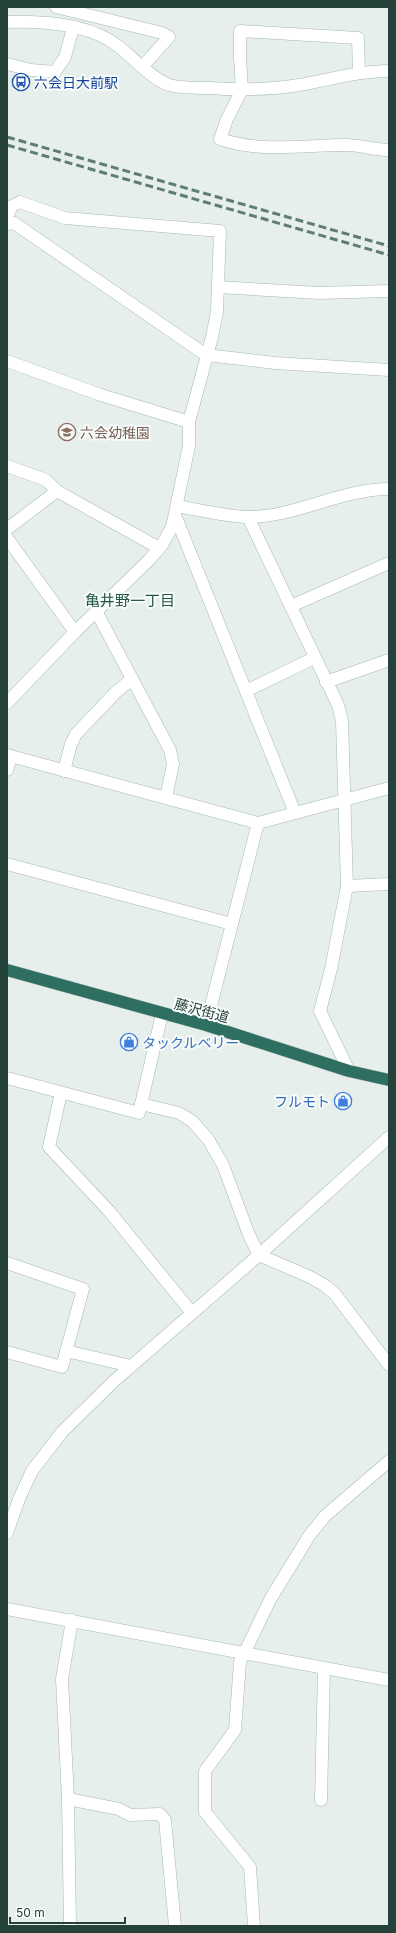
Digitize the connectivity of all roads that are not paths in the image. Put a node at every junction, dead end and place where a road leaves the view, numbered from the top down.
1 (56, 7) edge
2 (7, 22) edge
3 (73, 28) junction
4 (7, 64) edge
5 (143, 66) junction
6 (389, 71) edge
7 (359, 73) junction
8 (242, 90) junction
9 (389, 150) edge
10 (7, 216) edge
11 (7, 224) edge
12 (218, 287) junction
13 (389, 291) edge
14 (206, 355) junction
15 (7, 361) edge
16 (389, 370) edge
17 (189, 422) junction
18 (7, 466) edge
19 (389, 489) edge
20 (57, 491) junction
21 (176, 510) junction
22 (248, 517) junction
23 (7, 529) edge
24 (7, 538) edge
25 (159, 548) junction
26 (389, 563) edge
27 (291, 606) junction
28 (96, 611) junction
29 (75, 632) junction
30 (314, 658) junction
31 (389, 660) edge
32 (132, 679) junction
33 (326, 682) junction
34 (246, 691) junction
35 (7, 703) edge
36 (9, 756) edge
37 (7, 770) edge
38 (64, 771) junction
39 (389, 788) edge
40 (166, 798) junction
41 (346, 799) junction
42 (294, 813) junction
43 (258, 823) junction
44 (7, 864) edge
45 (389, 884) edge
46 (347, 886) junction
47 (232, 924) junction
48 (7, 970) edge
49 (162, 1014) junction
50 (206, 1025) junction
51 (349, 1070) junction
52 (7, 1078) edge
53 (389, 1080) edge
54 (61, 1093) junction
55 (141, 1104) junction
56 (389, 1138) edge
57 (259, 1255) junction
58 (7, 1263) edge
59 (192, 1312) junction
60 (66, 1351) junction
61 (7, 1352) edge
62 (389, 1365) edge
63 (132, 1366) junction
64 (389, 1461) edge
65 (7, 1533) edge
66 (7, 1610) edge
67 (72, 1620) junction
68 (244, 1653) junction
69 (324, 1669) junction
70 (389, 1680) edge
71 (68, 1799) junction
72 (320, 1800) dead end
73 (70, 1926) edge
74 (175, 1926) edge
75 (254, 1926) edge

1 - 5 street
2 - 3 street
3 - 4 street
3 - 5 street
5 - 8 street
6 - 7 street
7 - 8 street
7 - 8 street
8 - 9 street
10 - 12 street
11 - 14 street
12 - 13 street
12 - 14 street
14 - 16 street
14 - 17 street
15 - 17 street
17 - 21 street
18 - 20 street
19 - 22 street
20 - 23 street
20 - 25 street
21 - 22 street
21 - 25 street
21 - 34 street
22 - 27 street
24 - 29 street
25 - 28 street
26 - 27 street
27 - 30 street
28 - 29 street
28 - 32 street
29 - 35 street
30 - 33 street
30 - 34 street
31 - 33 street
32 - 38 street
32 - 40 street
33 - 41 street
34 - 42 street
36 - 37 street
36 - 38 street
38 - 40 street
39 - 41 street
40 - 43 street
41 - 42 street
41 - 46 street
42 - 43 street
43 - 47 street
44 - 47 street
45 - 46 street
46 - 51 street
47 - 50 street
48 - 49 highway, 藤沢街道
49 - 50 highway, 藤沢街道
49 - 55 street
50 - 51 highway, 藤沢街道
51 - 53 highway, 藤沢街道
52 - 54 street
54 - 55 street
54 - 59 street
55 - 57 street
56 - 57 street
57 - 59 street
57 - 62 street
58 - 60 street
59 - 63 street
60 - 61 street
60 - 63 street
63 - 65 street
64 - 68 street
66 - 67 street
67 - 68 street
67 - 71 street
68 - 69 street
68 - 75 street
69 - 70 street
69 - 72 street
71 - 73 street
71 - 74 street

